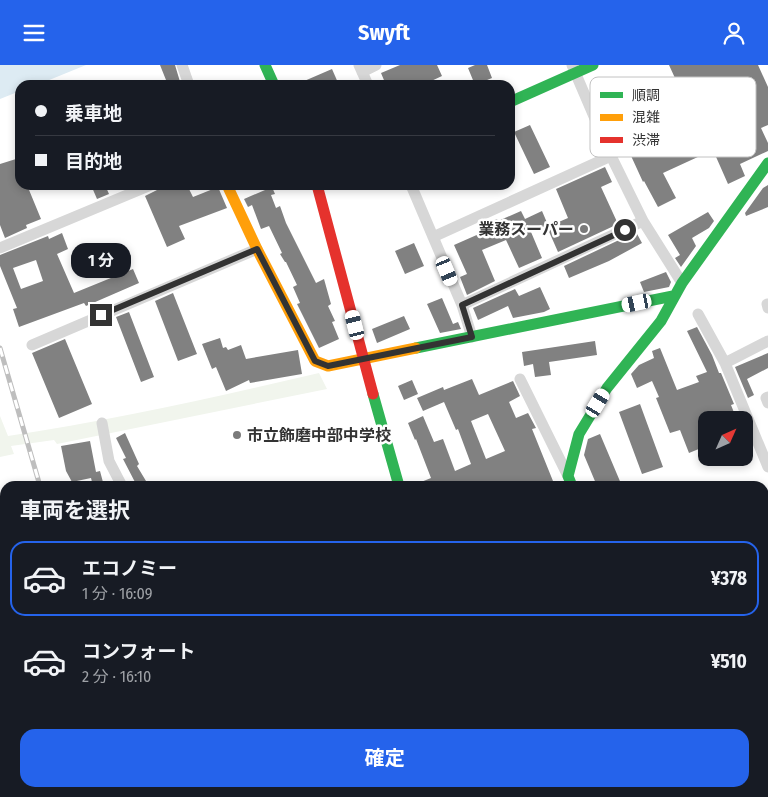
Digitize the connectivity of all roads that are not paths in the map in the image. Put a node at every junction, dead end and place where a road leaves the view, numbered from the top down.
1 (182, 65) edge
2 (265, 65) edge
3 (376, 65) edge
4 (593, 65) edge
5 (360, 68) edge
6 (574, 69) edge
7 (187, 80) edge
8 (272, 80) edge
9 (366, 80) edge
10 (515, 99) edge
11 (590, 107) edge
12 (609, 157) edge
13 (611, 157) edge
14 (768, 163) edge
15 (139, 190) edge
16 (230, 190) edge
17 (323, 190) edge
18 (413, 190) edge
19 (643, 221) junction
20 (433, 237) junction
21 (0, 248) edge
22 (257, 249) junction
23 (682, 283) junction
24 (673, 296) junction
25 (462, 305) junction
26 (698, 314) dead end
27 (472, 337) junction
28 (768, 341) edge
29 (32, 345) dead end
30 (363, 359) junction
31 (725, 363) junction
32 (520, 379) dead end
33 (768, 397) edge
34 (768, 403) edge
35 (102, 423) dead end
36 (764, 446) edge
37 (768, 467) edge
38 (119, 481) edge
39 (398, 481) edge
40 (570, 481) edge

1 - 7 street
2 - 8 street
3 - 5 street
4 - 6 street
5 - 9 street
6 - 10 street
6 - 11 street
12 - 20 street
13 - 19 street
14 - 23 street
15 - 21 street
16 - 22 street
17 - 30 street
18 - 20 street
19 - 23 street
19 - 25 street
20 - 25 street
22 - 29 street
22 - 30 street
23 - 24 street
24 - 27 street
24 - 40 street
25 - 27 street
26 - 31 street
27 - 30 street
28 - 31 street
30 - 39 street
31 - 36 street
32 - 40 street
33 - 34 street
35 - 38 street
36 - 37 street

